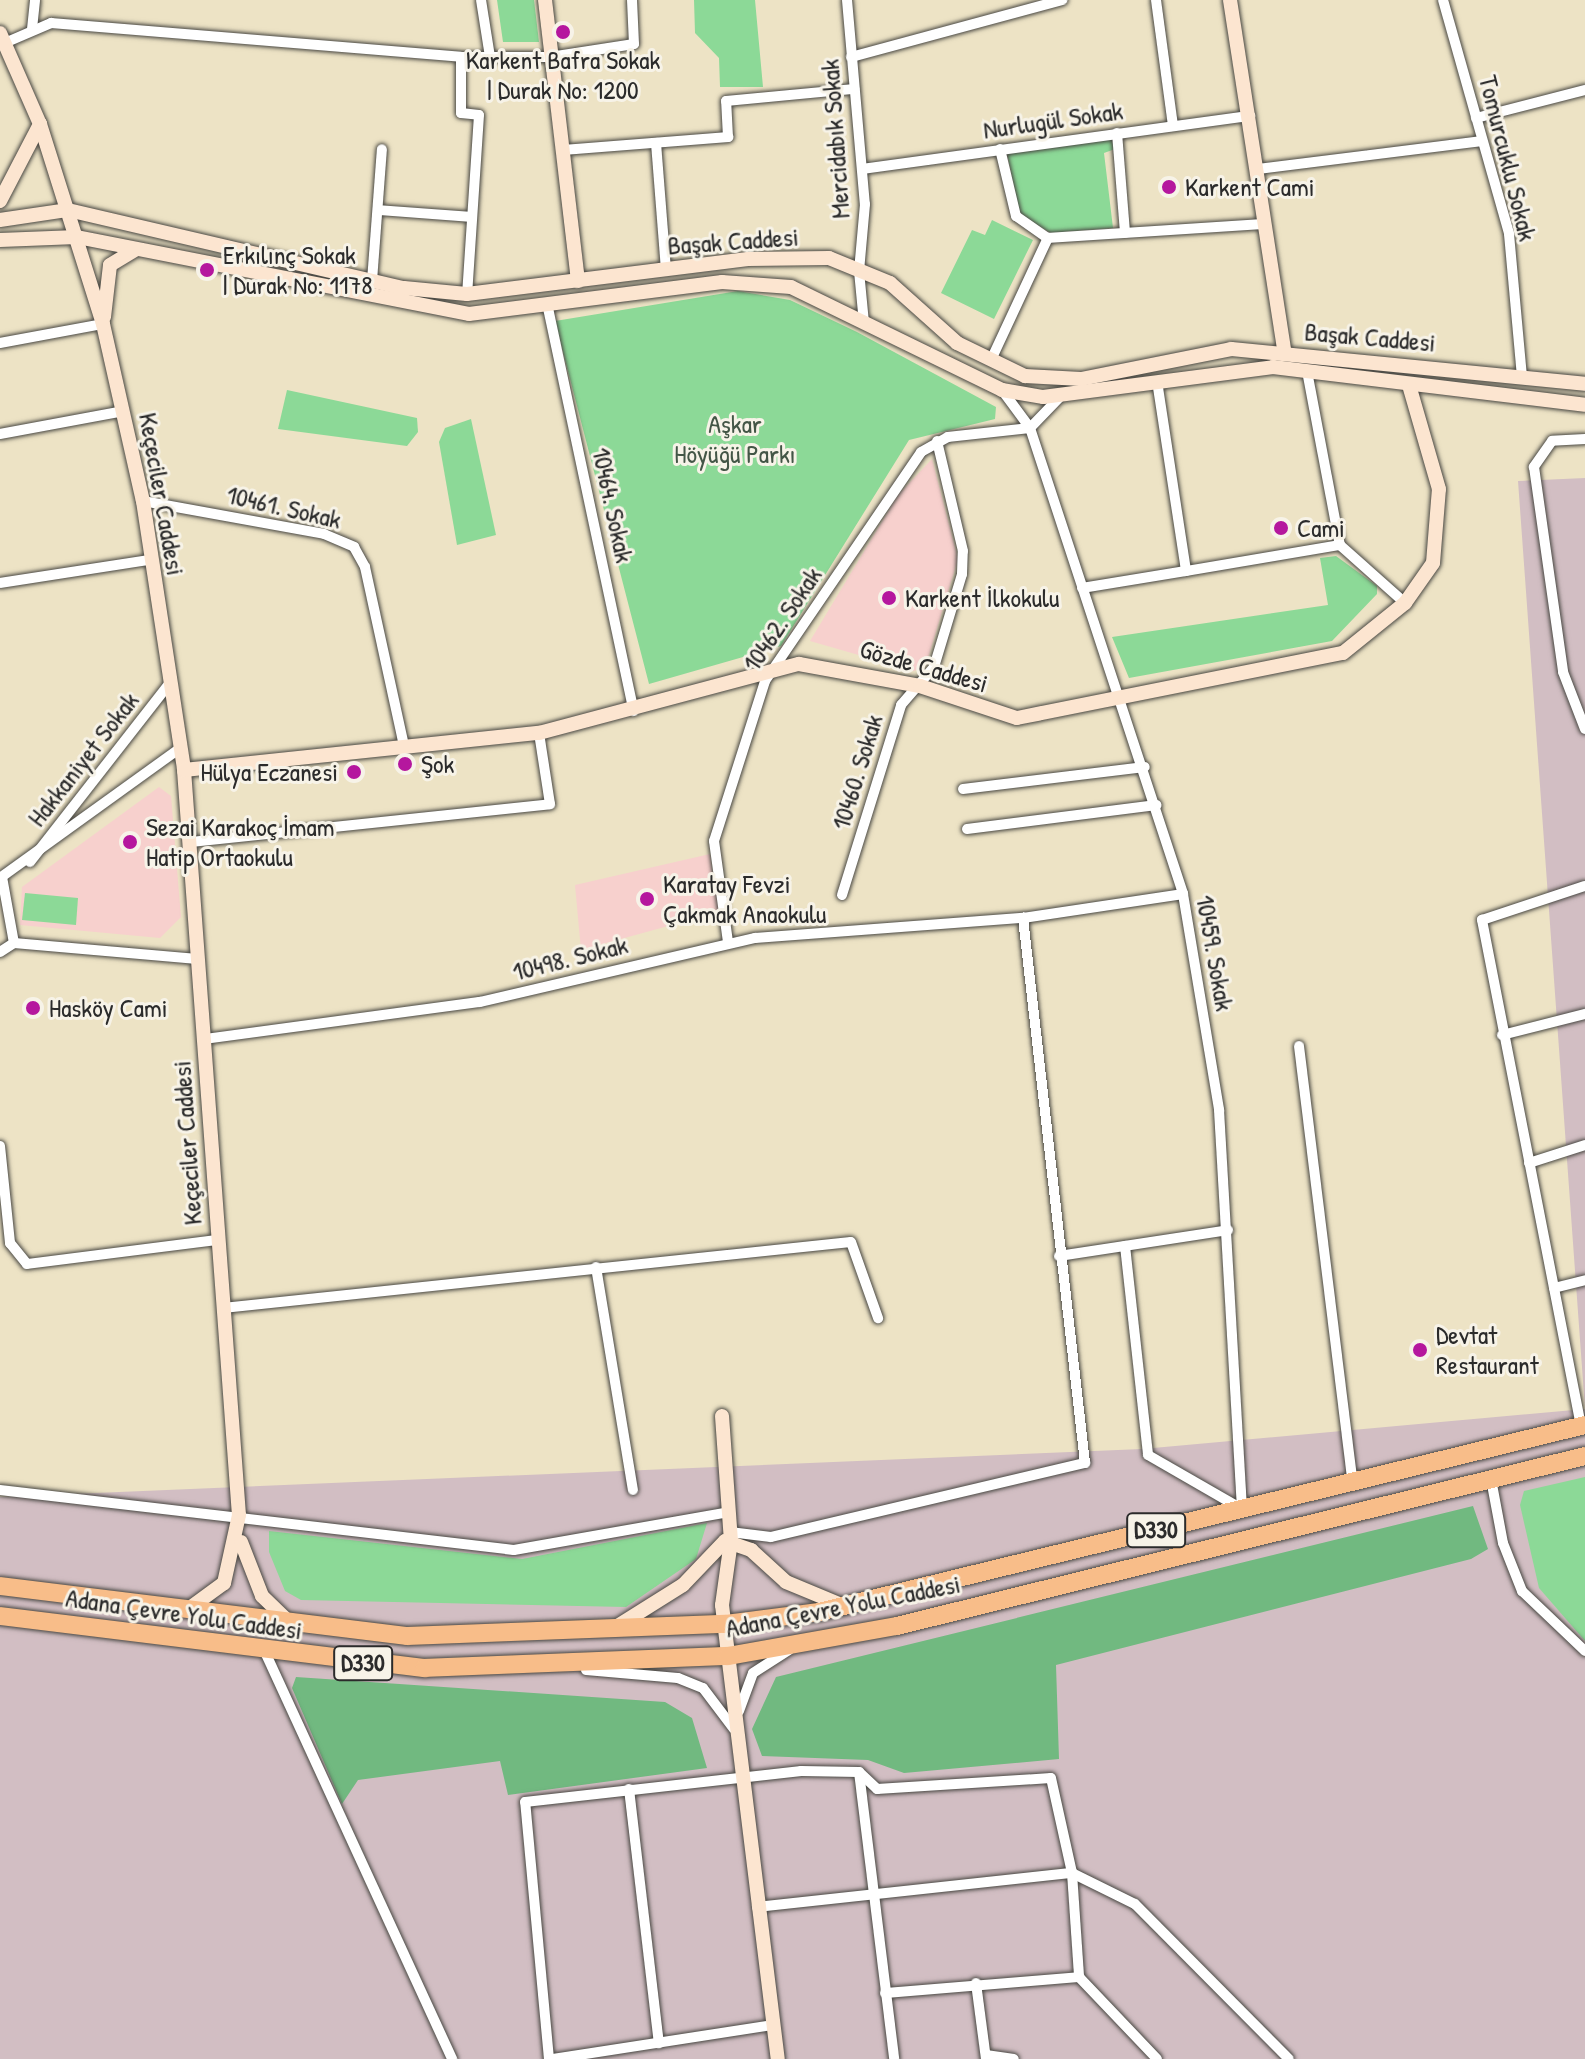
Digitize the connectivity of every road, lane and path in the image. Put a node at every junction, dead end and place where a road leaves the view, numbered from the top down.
1 (35, 0) edge
2 (481, 0) edge
3 (545, 0) edge
4 (632, 0) edge
5 (847, 0) edge
6 (1062, 0) edge
7 (1156, 0) edge
8 (1230, 0) edge
9 (1443, 0) edge
10 (32, 29) junction
11 (2, 40) edge
12 (461, 57) junction
13 (490, 57) junction
14 (550, 57) junction
15 (851, 57) junction
16 (854, 89) junction
17 (1585, 90) edge
18 (1250, 116) junction
19 (1476, 118) junction
20 (40, 124) junction
21 (1173, 126) junction
22 (1117, 133) junction
23 (1482, 141) junction
24 (656, 143) junction
25 (382, 149) dead end
26 (1000, 149) junction
27 (563, 150) junction
28 (862, 169) junction
29 (1258, 169) junction
30 (0, 201) edge
31 (68, 210) junction
32 (378, 210) junction
33 (471, 217) junction
34 (0, 220) edge
35 (1266, 224) junction
36 (1125, 233) junction
37 (77, 237) junction
38 (1048, 238) junction
39 (0, 240) edge
40 (144, 248) junction
41 (666, 270) junction
42 (859, 271) junction
43 (372, 281) junction
44 (578, 281) junction
45 (467, 294) junction
46 (548, 308) junction
47 (864, 323) junction
48 (103, 324) junction
49 (0, 343) edge
50 (1285, 354) junction
51 (991, 360) junction
52 (1307, 371) junction
53 (1522, 376) junction
54 (1157, 381) junction
55 (1585, 384) edge
56 (1409, 385) junction
57 (1002, 390) junction
58 (1059, 398) junction
59 (1585, 405) edge
60 (124, 411) junction
61 (1030, 428) junction
62 (0, 434) edge
63 (1585, 439) edge
64 (937, 441) junction
65 (143, 501) junction
66 (1340, 545) junction
67 (149, 560) junction
68 (1186, 571) junction
69 (0, 583) edge
70 (1082, 588) junction
71 (1405, 603) junction
72 (774, 668) junction
73 (170, 683) junction
74 (920, 686) junction
75 (1122, 700) junction
76 (634, 711) junction
77 (1585, 729) edge
78 (539, 733) junction
79 (404, 746) junction
80 (180, 748) junction
81 (1145, 767) junction
82 (184, 770) junction
83 (963, 789) dead end
84 (1156, 805) junction
85 (967, 829) dead end
86 (191, 842) junction
87 (30, 862) junction
88 (1, 878) edge
89 (1585, 886) edge
90 (1183, 894) junction
91 (842, 895) dead end
92 (1023, 918) junction
93 (728, 942) junction
94 (14, 943) junction
95 (0, 952) edge
96 (197, 959) junction
97 (1585, 1014) edge
98 (1502, 1035) junction
99 (205, 1039) junction
100 (1299, 1046) dead end
101 (1585, 1145) edge
102 (0, 1146) edge
103 (1529, 1163) junction
104 (1228, 1230) junction
105 (217, 1240) junction
106 (1125, 1246) junction
107 (1059, 1256) junction
108 (596, 1267) junction
109 (1585, 1280) edge
110 (1554, 1288) junction
111 (223, 1308) junction
112 (878, 1318) dead end
113 (722, 1416) dead end
114 (1583, 1425) edge
115 (1585, 1456) edge
116 (1352, 1479) junction
117 (1491, 1479) junction
118 (0, 1490) edge
119 (633, 1490) dead end
120 (1242, 1509) junction
121 (729, 1512) junction
122 (239, 1515) junction
123 (239, 1533) junction
124 (731, 1537) junction
125 (0, 1586) edge
126 (844, 1606) junction
127 (186, 1611) junction
128 (0, 1616) edge
129 (726, 1624) junction
130 (293, 1626) junction
131 (607, 1633) junction
132 (795, 1647) junction
133 (1585, 1651) edge
134 (265, 1652) junction
135 (728, 1656) junction
136 (540, 1668) junction
137 (734, 1729) junction
138 (859, 1772) junction
139 (740, 1778) junction
140 (629, 1789) junction
141 (1072, 1873) junction
142 (871, 1893) junction
143 (757, 1907) junction
144 (1079, 1977) junction
145 (976, 1983) junction
146 (885, 1993) junction
147 (773, 2025) junction
148 (659, 2043) junction
149 (986, 2057) edge
150 (452, 2059) edge
151 (551, 2059) edge
152 (778, 2059) edge
153 (894, 2059) edge
154 (1014, 2059) edge
155 (1157, 2059) edge
156 (1289, 2059) edge

1 - 10 street
2 - 13 street
3 - 14 street
4 - 14 street
5 - 15 street, Mercidabık Sokak
6 - 15 street
7 - 21 street
8 - 18 street
9 - 19 street, Tomurcuklu Sokak
10 - 11 street
10 - 12 street
11 - 20 street
12 - 13 street
12 - 33 street
13 - 14 street
14 - 27 street
15 - 16 street, Mercidabık Sokak
16 - 24 street
16 - 28 street, Mercidabık Sokak
17 - 19 street
18 - 21 street, Nurlugül Sokak
18 - 29 street
19 - 23 street, Tomurcuklu Sokak
20 - 30 street
20 - 31 street
21 - 22 street, Nurlugül Sokak
22 - 26 street, Nurlugül Sokak
22 - 36 street
23 - 29 street
23 - 53 street, Tomurcuklu Sokak
24 - 27 street
24 - 41 street
25 - 32 street
26 - 28 street, Nurlugül Sokak
26 - 38 street
27 - 44 street
28 - 42 street, Mercidabık Sokak
29 - 35 street
31 - 34 street, Başak Caddesi
31 - 37 street
31 - 43 street, Başak Caddesi
32 - 33 street
32 - 43 street
33 - 45 street
35 - 36 street
35 - 50 street
36 - 38 street
37 - 39 street, Başak Caddesi
37 - 40 street, Başak Caddesi
37 - 48 street, Keçeciler Caddesi
38 - 51 street
40 - 46 street, Başak Caddesi
40 - 48 street
41 - 42 street, Başak Caddesi
41 - 44 street, Başak Caddesi
42 - 47 street, Mercidabık Sokak
42 - 51 street, Başak Caddesi
43 - 45 street, Başak Caddesi
44 - 45 street, Başak Caddesi
46 - 47 street, Başak Caddesi
46 - 76 street, 10464. Sokak
47 - 57 street, Başak Caddesi
48 - 49 street
48 - 60 street, Keçeciler Caddesi
50 - 51 street, Başak Caddesi
50 - 53 street, Başak Caddesi
52 - 54 street, Başak Caddesi
52 - 56 street, Başak Caddesi
52 - 66 street
53 - 55 street, Başak Caddesi
54 - 58 street, Başak Caddesi
54 - 68 street
56 - 59 street, Başak Caddesi
56 - 71 street, Gözde Caddesi
57 - 58 street, Başak Caddesi
57 - 61 street, 10459. Sokak
58 - 61 street
60 - 62 street
60 - 65 street, Keçeciler Caddesi
61 - 64 street
61 - 70 street, 10459. Sokak
63 - 77 street
64 - 72 street, 10462. Sokak
64 - 74 street, 10460. Sokak
65 - 67 street, Keçeciler Caddesi
65 - 79 street, 10461. Sokak
66 - 68 street
66 - 71 street
67 - 69 street
67 - 73 street, Keçeciler Caddesi
68 - 70 street
70 - 75 street, 10459. Sokak
71 - 75 street, Gözde Caddesi
72 - 74 street, Gözde Caddesi
72 - 76 street, Gözde Caddesi
72 - 93 street, 10462. Sokak
73 - 80 street, Keçeciler Caddesi
73 - 87 street, Hakkaniyet Sokak
74 - 75 street, Gözde Caddesi
74 - 91 street, 10460. Sokak
75 - 81 street, 10459. Sokak
76 - 78 street, Gözde Caddesi
78 - 79 street, Gözde Caddesi
78 - 86 street
79 - 82 street, Gözde Caddesi
80 - 82 street, Keçeciler Caddesi
80 - 87 street, Hakkaniyet Sokak
81 - 83 street
81 - 84 street, 10459. Sokak
82 - 86 street, Keçeciler Caddesi
84 - 85 street
84 - 90 street, 10459. Sokak
86 - 96 street, Keçeciler Caddesi
87 - 88 street, Hakkaniyet Sokak
88 - 94 street
89 - 98 street
90 - 92 street, 10498. Sokak
90 - 104 street, 10459. Sokak
92 - 93 street, 10498. Sokak
92 - 107 street
93 - 99 street, 10498. Sokak
94 - 95 street
94 - 96 street
96 - 99 street, Keçeciler Caddesi
97 - 98 street
98 - 103 street
99 - 105 street, Keçeciler Caddesi
100 - 116 street
101 - 103 street
102 - 105 street
103 - 110 street
104 - 106 street
104 - 120 street, 10459. Sokak
105 - 111 street, Keçeciler Caddesi
106 - 107 street
106 - 120 street
107 - 124 street
108 - 111 street
108 - 112 street
108 - 119 street
109 - 110 street
110 - 114 street
111 - 122 street, Keçeciler Caddesi
113 - 121 street
114 - 116 highway, Adana Çevre Yolu Caddesi / D330
115 - 117 highway, Adana Çevre Yolu Caddesi / D330
116 - 120 highway, Adana Çevre Yolu Caddesi / D330
117 - 132 highway, Adana Çevre Yolu Caddesi / D330
117 - 133 street
118 - 122 street
120 - 126 highway, Adana Çevre Yolu Caddesi / D330
121 - 122 street
121 - 124 street
122 - 123 street, Keçeciler Caddesi
123 - 127 street
123 - 130 street
124 - 126 street
124 - 129 street
124 - 131 street
125 - 127 highway, Adana Çevre Yolu Caddesi / D330
126 - 129 highway, Adana Çevre Yolu Caddesi / D330
127 - 130 highway, Adana Çevre Yolu Caddesi / D330
128 - 134 highway, Adana Çevre Yolu Caddesi / D330
129 - 131 highway, Adana Çevre Yolu Caddesi / D330
129 - 135 street
130 - 131 highway, Adana Çevre Yolu Caddesi / D330
132 - 135 highway, Adana Çevre Yolu Caddesi / D330
132 - 137 street
134 - 136 highway, Adana Çevre Yolu Caddesi / D330
134 - 150 street
135 - 136 highway, Adana Çevre Yolu Caddesi / D330
135 - 137 street
136 - 137 street
137 - 139 street
138 - 139 street
138 - 141 street
138 - 142 street
139 - 140 street
139 - 143 street
140 - 148 street
140 - 151 street
141 - 142 street
141 - 144 street
141 - 156 street
142 - 143 street
142 - 146 street
143 - 147 street
144 - 145 street
144 - 155 street
145 - 146 street
145 - 149 street
146 - 153 street
147 - 148 street
147 - 152 street
148 - 151 street
149 - 154 street

